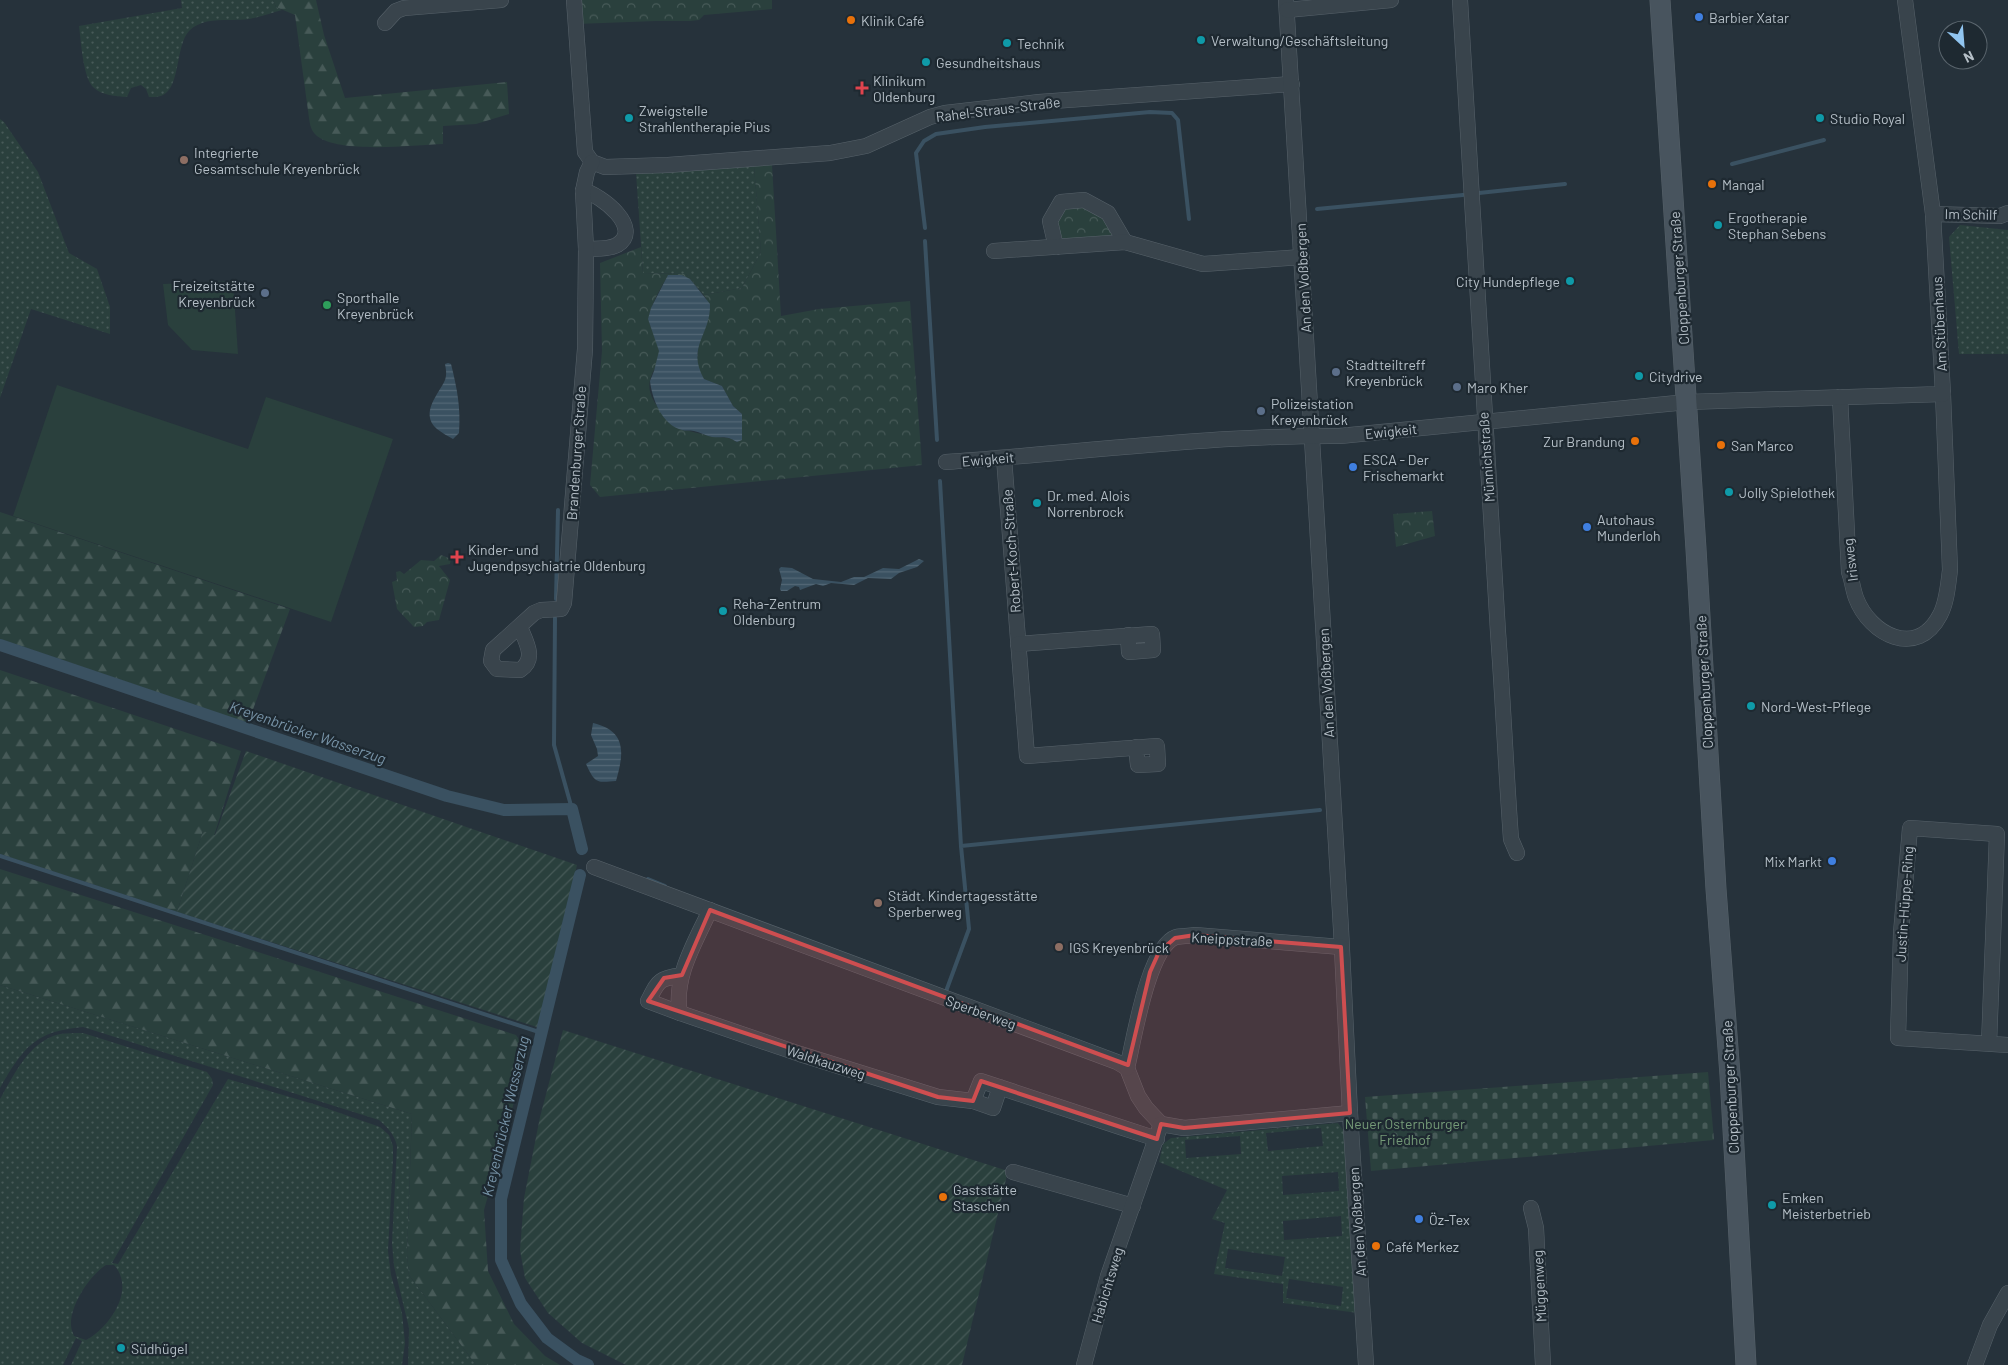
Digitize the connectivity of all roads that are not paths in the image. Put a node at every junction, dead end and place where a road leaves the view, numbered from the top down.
1 (501, 0) edge
2 (574, 0) edge
3 (1390, 0) edge
4 (1460, 0) edge
5 (1660, 0) edge
6 (1905, 0) edge
7 (1287, 5) edge
8 (385, 23) dead end
9 (1292, 84) junction
10 (592, 162) junction
11 (584, 191) junction
12 (2008, 213) edge
13 (1933, 214) junction
14 (1125, 242) junction
15 (1056, 247) junction
16 (586, 249) junction
17 (994, 251) dead end
18 (1302, 257) junction
19 (1943, 394) junction
20 (1840, 397) junction
21 (1687, 402) junction
22 (1483, 422) junction
23 (1313, 436) junction
24 (1004, 458) junction
25 (946, 462) dead end
26 (520, 627) dead end
27 (1128, 635) dead end
28 (1018, 644) junction
29 (1136, 748) dead end
30 (1517, 853) dead end
31 (594, 867) dead end
32 (710, 910) junction
33 (1341, 947) junction
34 (682, 975) junction
35 (680, 1013) junction
36 (1989, 1044) junction
37 (2008, 1046) edge
38 (1127, 1068) junction
39 (1350, 1114) junction
40 (1159, 1132) junction
41 (1013, 1172) dead end
42 (1133, 1206) junction
43 (1531, 1208) dead end
44 (2008, 1293) edge
45 (1084, 1365) edge
46 (1366, 1365) edge
47 (1543, 1365) edge
48 (1746, 1365) edge
49 (1975, 1365) edge

1 - 8 street
2 - 10 street
3 - 7 street
4 - 22 street, Münnichstraße
5 - 21 main road, Cloppenburger Straße
6 - 13 street, Am Stübenhaus
7 - 9 street, An den Voßbergen
9 - 10 street, Rahel-Straus-Straße
9 - 18 street, An den Voßbergen
10 - 11 street, Brandenburger Straße
11 - 16 street, Brandenburger Straße
11 - 16 street
12 - 13 street, Im Schilf
13 - 19 street, Am Stübenhaus
14 - 15 street
14 - 15 street
14 - 18 street
15 - 17 street
16 - 26 street, Brandenburger Straße
18 - 23 street, An den Voßbergen
19 - 20 street
19 - 20 street, Irisweg
20 - 21 street
21 - 22 street, Ewigkeit
21 - 48 main road, Cloppenburger Straße
22 - 23 street, Ewigkeit
22 - 30 street, Münnichstraße
23 - 24 street, Ewigkeit
23 - 33 street, An den Voßbergen
24 - 25 street, Ewigkeit
24 - 28 street, Robert-Koch-Straße
27 - 28 street
28 - 29 street, Robert-Koch-Straße
31 - 32 street, Sperberweg
32 - 34 street
32 - 38 street, Sperberweg
33 - 38 street, Kneippstraße
33 - 39 street, An den Voßbergen
34 - 35 street
34 - 35 street, Waldkauzweg
35 - 40 street, Waldkauzweg
36 - 36 street, Justin-Hüppe-Ring
36 - 37 street, Justin-Hüppe-Ring
38 - 40 street
39 - 40 street
39 - 46 street, An den Voßbergen
40 - 42 street, Habichtsweg
41 - 42 street
42 - 45 street, Habichtsweg
43 - 47 street, Müggenweg
44 - 49 street

